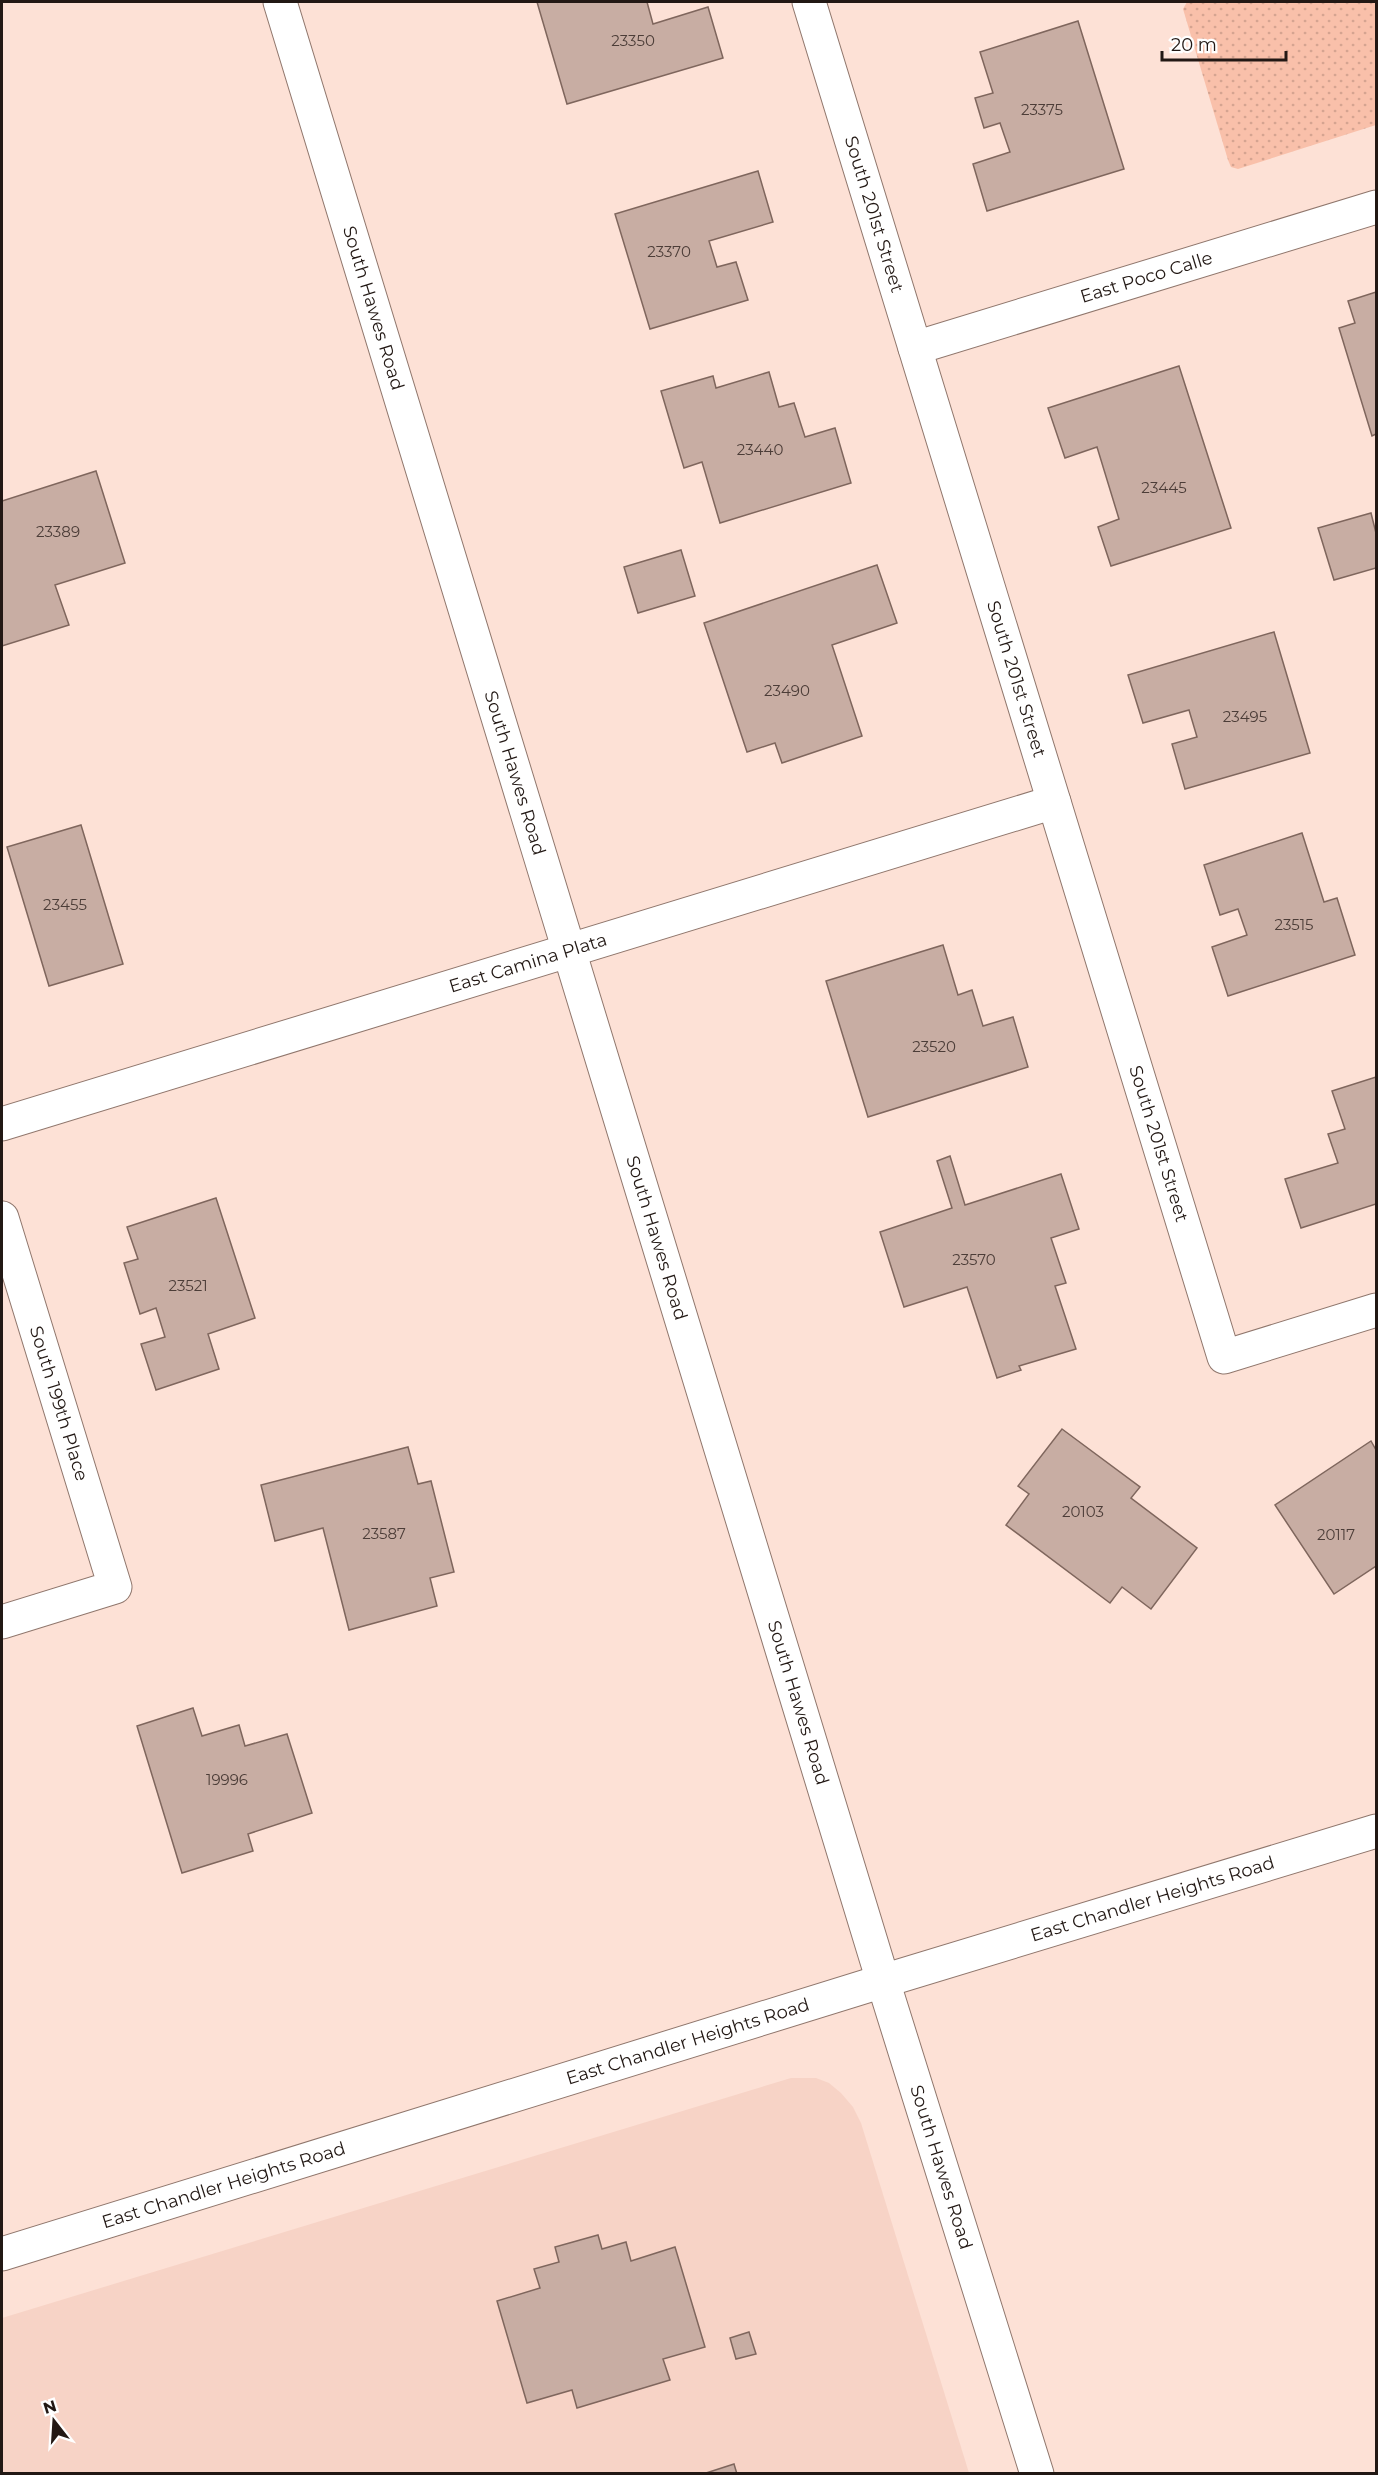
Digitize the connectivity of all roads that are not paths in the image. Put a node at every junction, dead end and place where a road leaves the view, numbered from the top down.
1 (280, 2) edge
2 (809, 2) edge
3 (1377, 207) edge
4 (915, 348) junction
5 (1054, 802) junction
6 (570, 952) junction
7 (2, 1124) edge
8 (2, 1218) edge
9 (1377, 1310) edge
10 (2, 1622) edge
11 (1377, 1832) edge
12 (883, 1981) junction
13 (2, 2254) edge
14 (1036, 2474) edge

1 - 6 main road, South Hawes Road
2 - 4 main road, South 201st Street
3 - 4 main road, East Poco Calle
4 - 5 main road, South 201st Street
5 - 6 main road, East Camina Plata
5 - 9 main road, South 201st Street
6 - 7 main road, East Camina Plata
6 - 12 main road, South Hawes Road
8 - 10 main road, South 199th Place
11 - 12 main road, East Chandler Heights Road
12 - 13 main road, East Chandler Heights Road
12 - 14 main road, South Hawes Road

